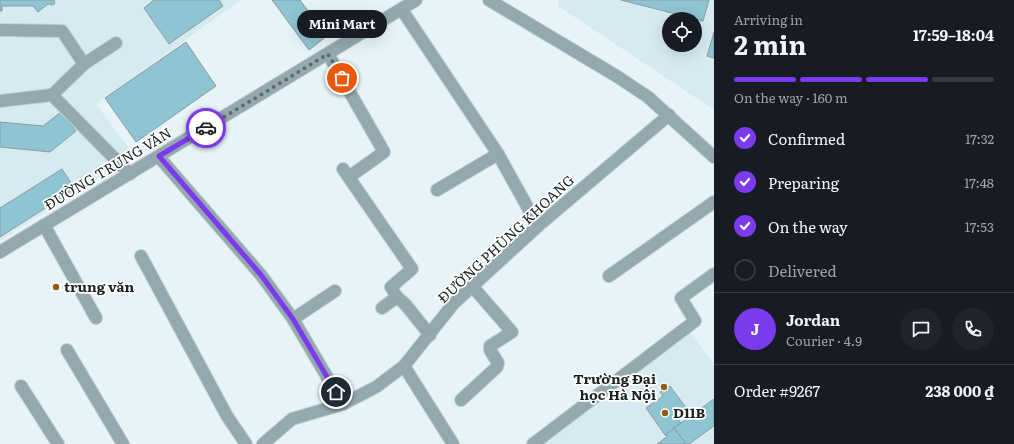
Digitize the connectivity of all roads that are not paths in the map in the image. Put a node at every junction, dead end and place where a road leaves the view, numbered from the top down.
1 (416, 0) edge
2 (489, 0) edge
3 (402, 10) junction
4 (0, 30) edge
5 (116, 43) dead end
6 (328, 54) junction
7 (84, 64) junction
8 (52, 95) junction
9 (0, 101) edge
10 (669, 115) junction
11 (498, 154) junction
12 (159, 156) junction
13 (714, 157) edge
14 (130, 174) junction
15 (437, 190) dead end
16 (714, 202) edge
17 (44, 225) junction
18 (538, 226) junction
19 (0, 252) edge
20 (142, 256) dead end
21 (714, 274) edge
22 (609, 276) dead end
23 (472, 286) junction
24 (335, 291) dead end
25 (397, 297) junction
26 (382, 308) dead end
27 (96, 318) dead end
28 (293, 319) junction
29 (430, 335) junction
30 (67, 350) dead end
31 (404, 366) junction
32 (21, 386) dead end
33 (460, 400) dead end
34 (343, 404) junction
35 (58, 444) edge
36 (123, 444) edge
37 (246, 444) edge
38 (264, 444) edge
39 (453, 444) edge
40 (533, 444) edge

1 - 3 street, ĐƯỜNG TRUNG VĂN
2 - 10 street
3 - 6 street, ĐƯỜNG TRUNG VĂN
3 - 11 street
4 - 7 street
5 - 7 street
6 - 12 street, ĐƯỜNG TRUNG VĂN
6 - 25 street
7 - 8 street
8 - 9 street
8 - 14 street
10 - 13 street
10 - 18 street, ĐƯỜNG PHÙNG KHOANG
11 - 15 street
11 - 18 street
12 - 14 street, ĐƯỜNG TRUNG VĂN
12 - 28 street
14 - 17 street, ĐƯỜNG TRUNG VĂN
16 - 22 street
17 - 19 street, ĐƯỜNG TRUNG VĂN
17 - 27 street
18 - 23 street, ĐƯỜNG PHÙNG KHOANG
20 - 37 street
21 - 40 street
23 - 29 street, ĐƯỜNG PHÙNG KHOANG
23 - 33 street
24 - 28 street
25 - 26 street
25 - 29 street
28 - 34 street
29 - 31 street, ĐƯỜNG PHÙNG KHOANG
30 - 36 street
31 - 34 street, ĐƯỜNG PHÙNG KHOANG
31 - 39 street
32 - 35 street
34 - 38 street, ĐƯỜNG PHÙNG KHOANG

